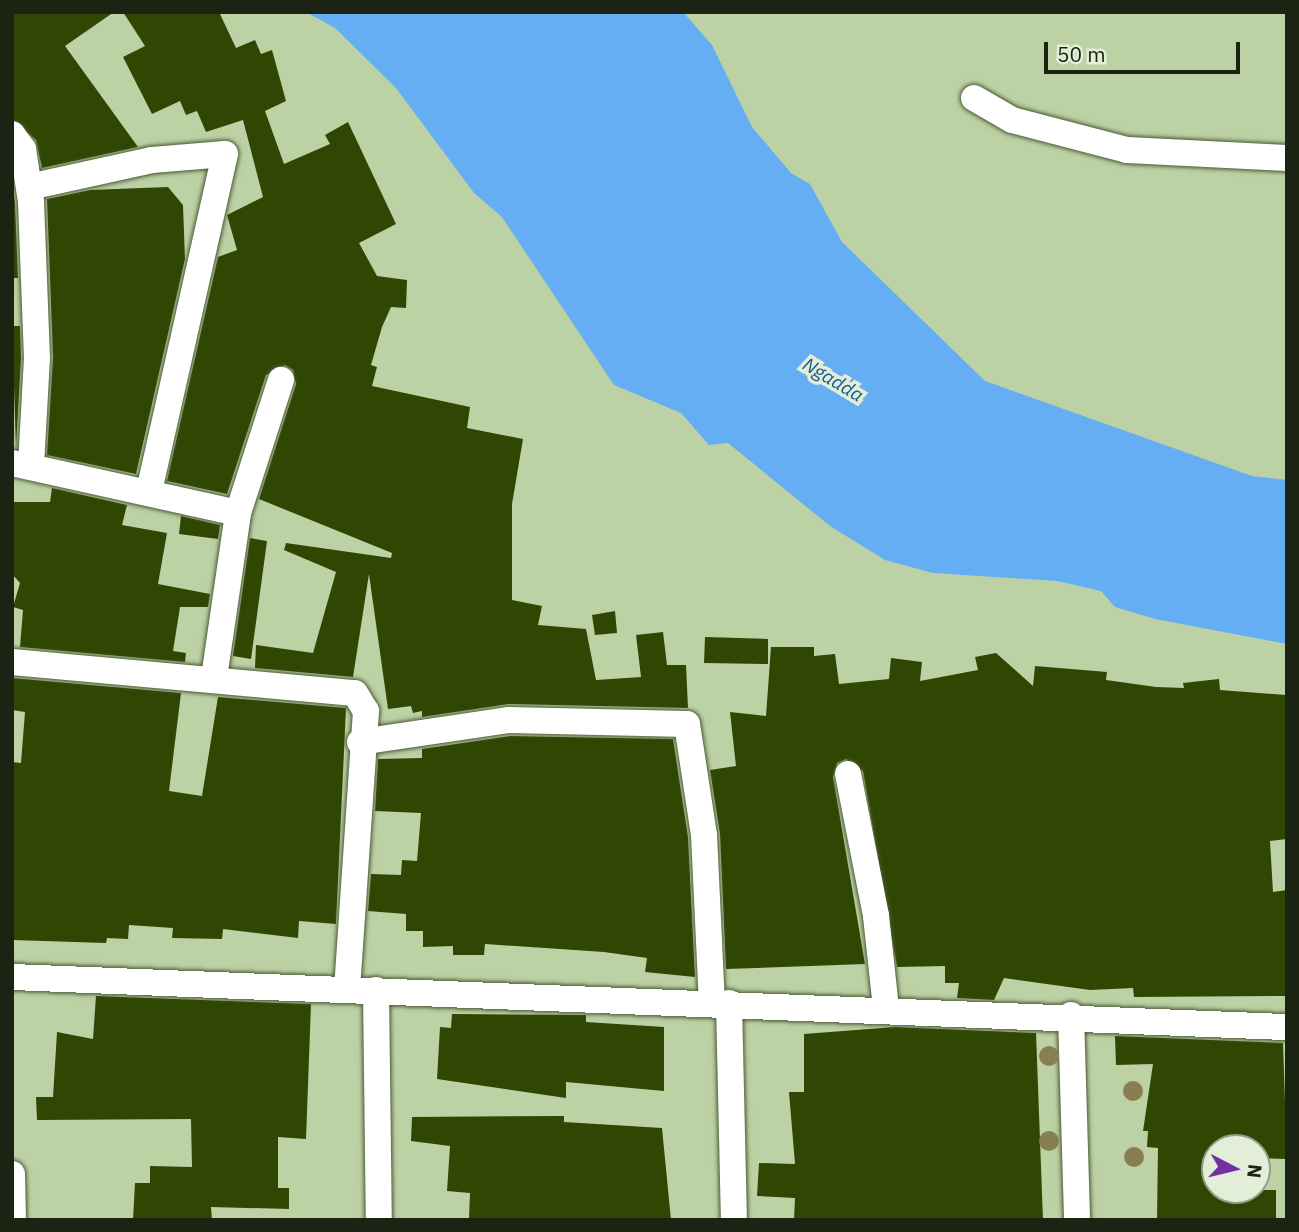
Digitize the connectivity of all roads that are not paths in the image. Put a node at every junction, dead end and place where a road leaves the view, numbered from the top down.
1 (974, 98) dead end
2 (12, 134) edge
3 (1287, 158) edge
4 (29, 187) junction
5 (281, 380) dead end
6 (22, 464) edge
7 (149, 491) junction
8 (238, 513) junction
9 (12, 663) edge
10 (214, 678) junction
11 (360, 742) junction
12 (848, 774) dead end
13 (12, 977) edge
14 (347, 989) junction
15 (376, 990) junction
16 (720, 1003) junction
17 (886, 1009) junction
18 (1071, 1015) junction
19 (1287, 1027) edge
20 (12, 1174) edge
21 (13, 1220) edge
22 (379, 1220) edge
23 (734, 1220) edge
24 (1077, 1220) edge

1 - 3 street
2 - 4 street
4 - 6 street
4 - 7 street
5 - 8 street
6 - 7 street
7 - 8 street
8 - 10 street
9 - 10 street
10 - 11 street
11 - 14 street
11 - 16 street
12 - 17 street
13 - 14 street
14 - 15 street
15 - 16 street
15 - 22 street
16 - 17 street
16 - 23 street
17 - 18 street
18 - 19 street
18 - 24 street
20 - 21 street

